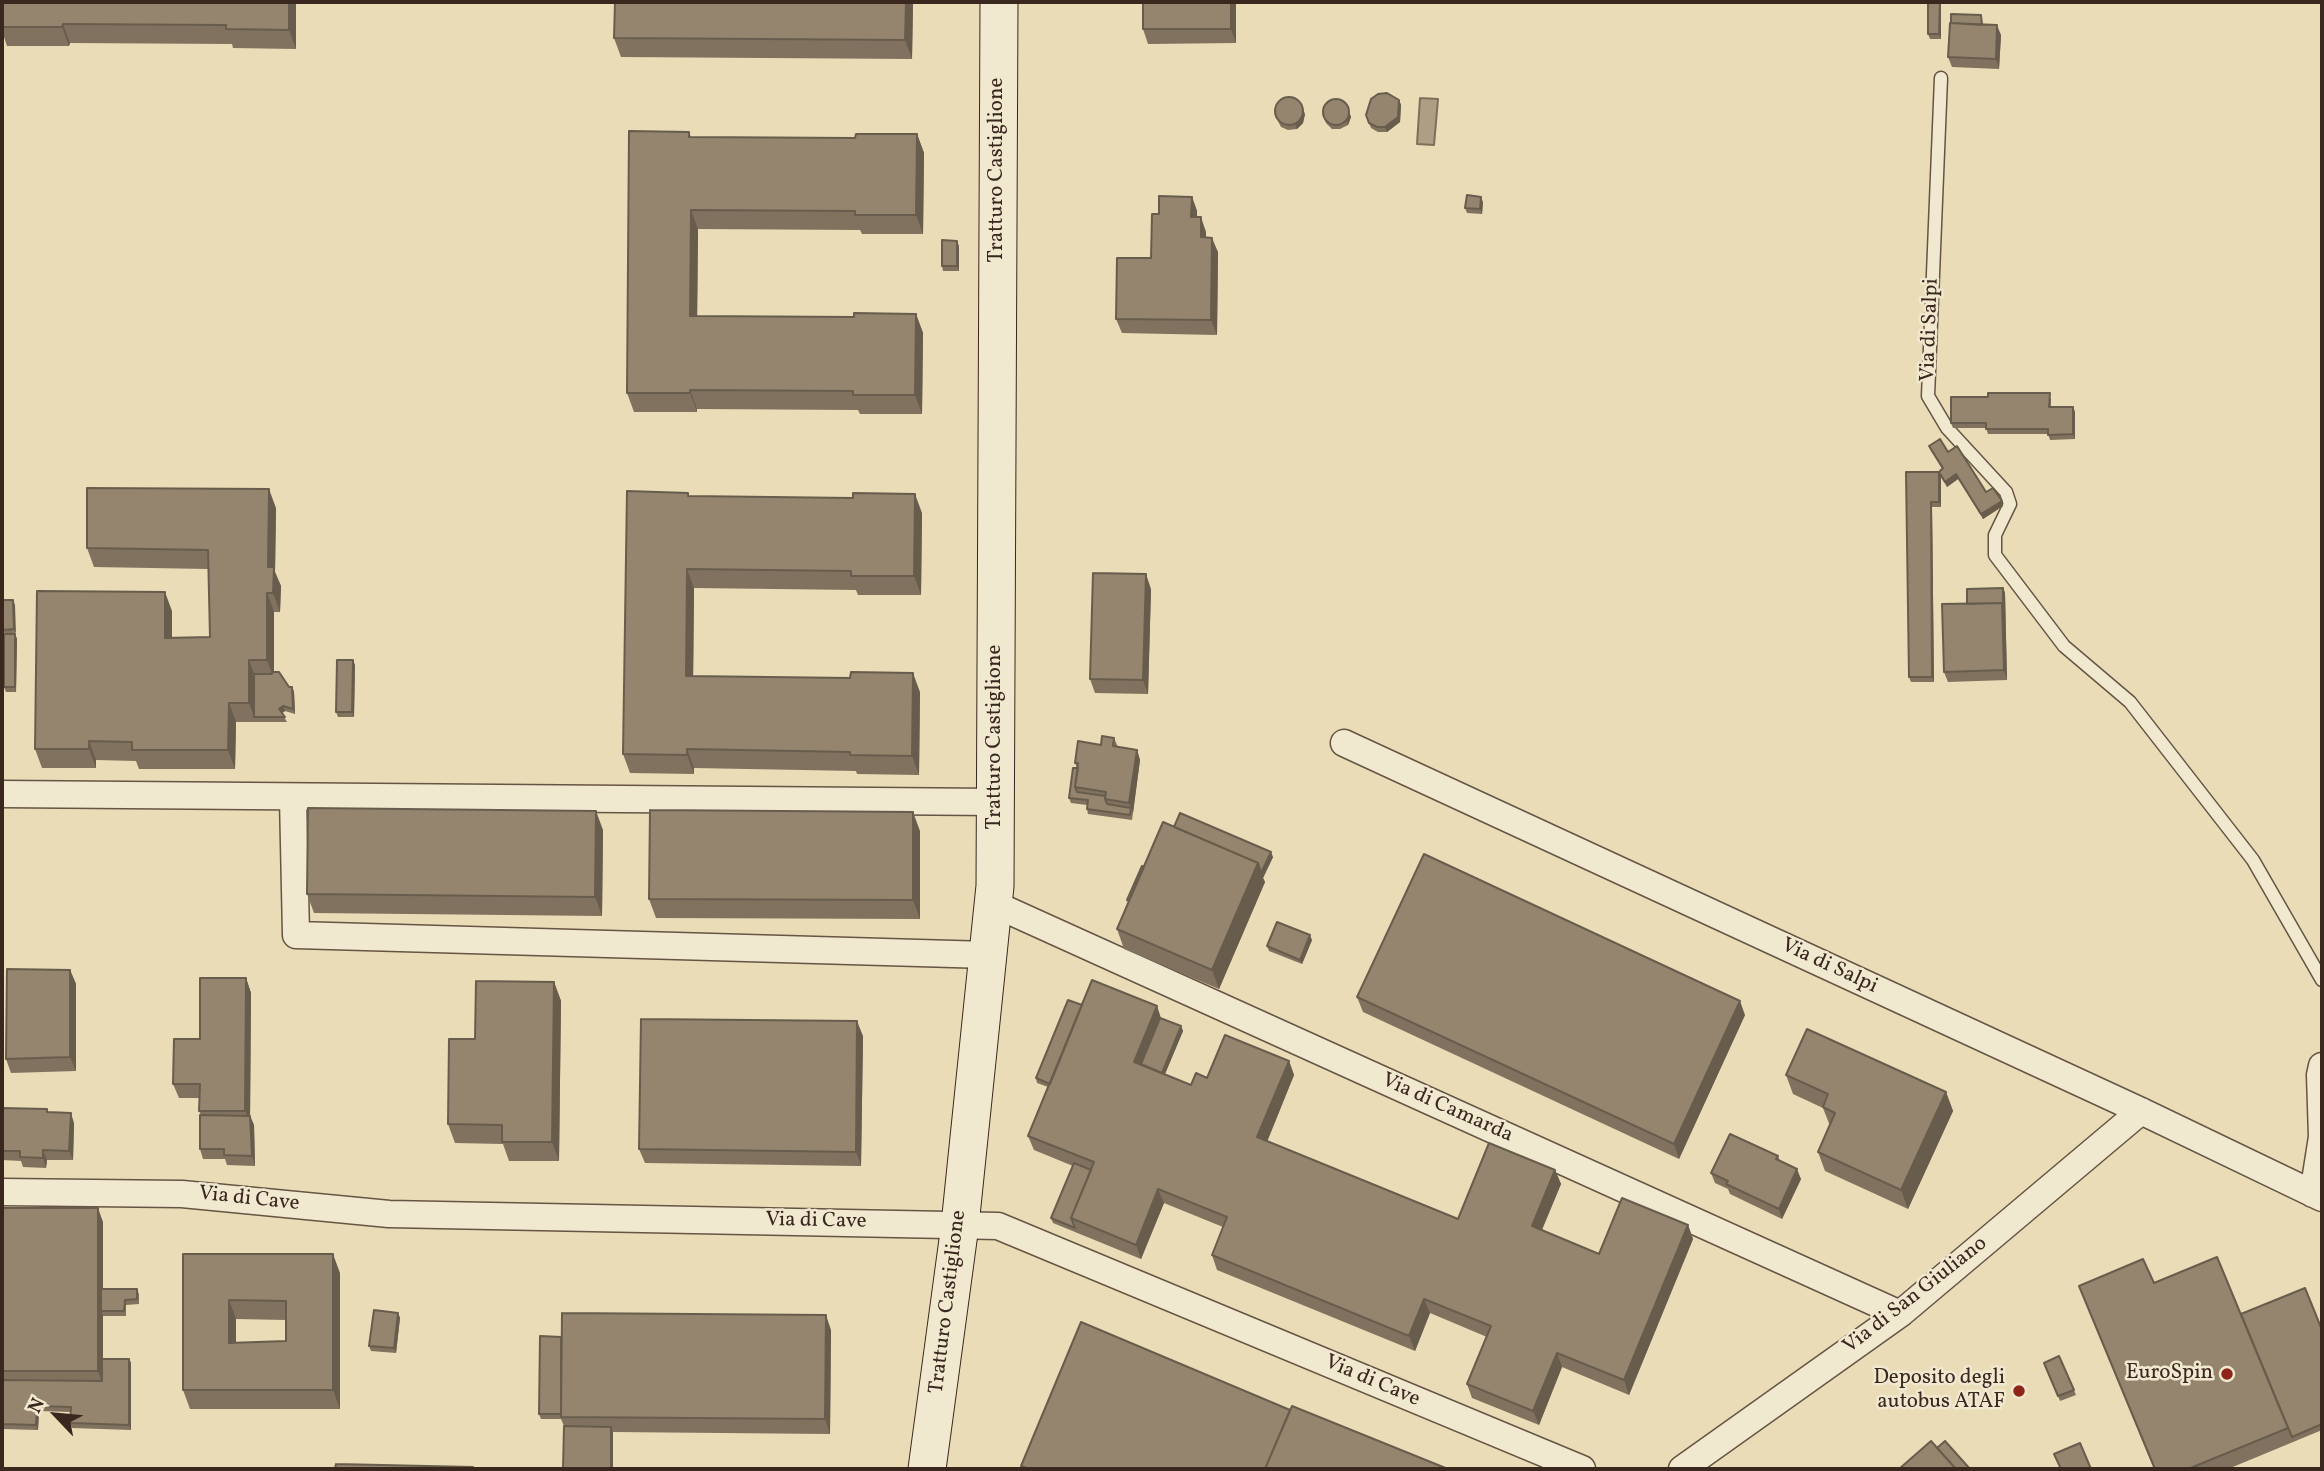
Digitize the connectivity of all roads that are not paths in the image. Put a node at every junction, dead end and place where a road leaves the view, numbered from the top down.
1 (999, 2) edge
2 (1941, 78) dead end
3 (1344, 743) dead end
4 (2, 793) edge
5 (293, 798) junction
6 (996, 802) junction
7 (993, 904) junction
8 (988, 955) junction
9 (2322, 980) edge
10 (2322, 1066) edge
11 (2141, 1111) junction
12 (2, 1192) edge
13 (2318, 1196) edge
14 (960, 1225) junction
15 (1900, 1314) junction
16 (927, 1469) edge
17 (1582, 1469) edge
18 (1682, 1469) edge

1 - 6 street, Tratturo Castiglione
2 - 9 lane, Via di Salpi
3 - 11 street, Via di Salpi
4 - 5 street
5 - 6 street
5 - 8 street
6 - 7 street, Tratturo Castiglione
7 - 8 street, Tratturo Castiglione
7 - 15 street, Via di Camarda
8 - 14 street, Tratturo Castiglione
10 - 13 street, Via di Salpi
11 - 13 street, Via di Salpi
11 - 15 street, Via di San Giuliano
12 - 14 street, Via di Cave
14 - 16 street, Tratturo Castiglione
14 - 17 street, Via di Cave
15 - 18 street, Via di San Giuliano

